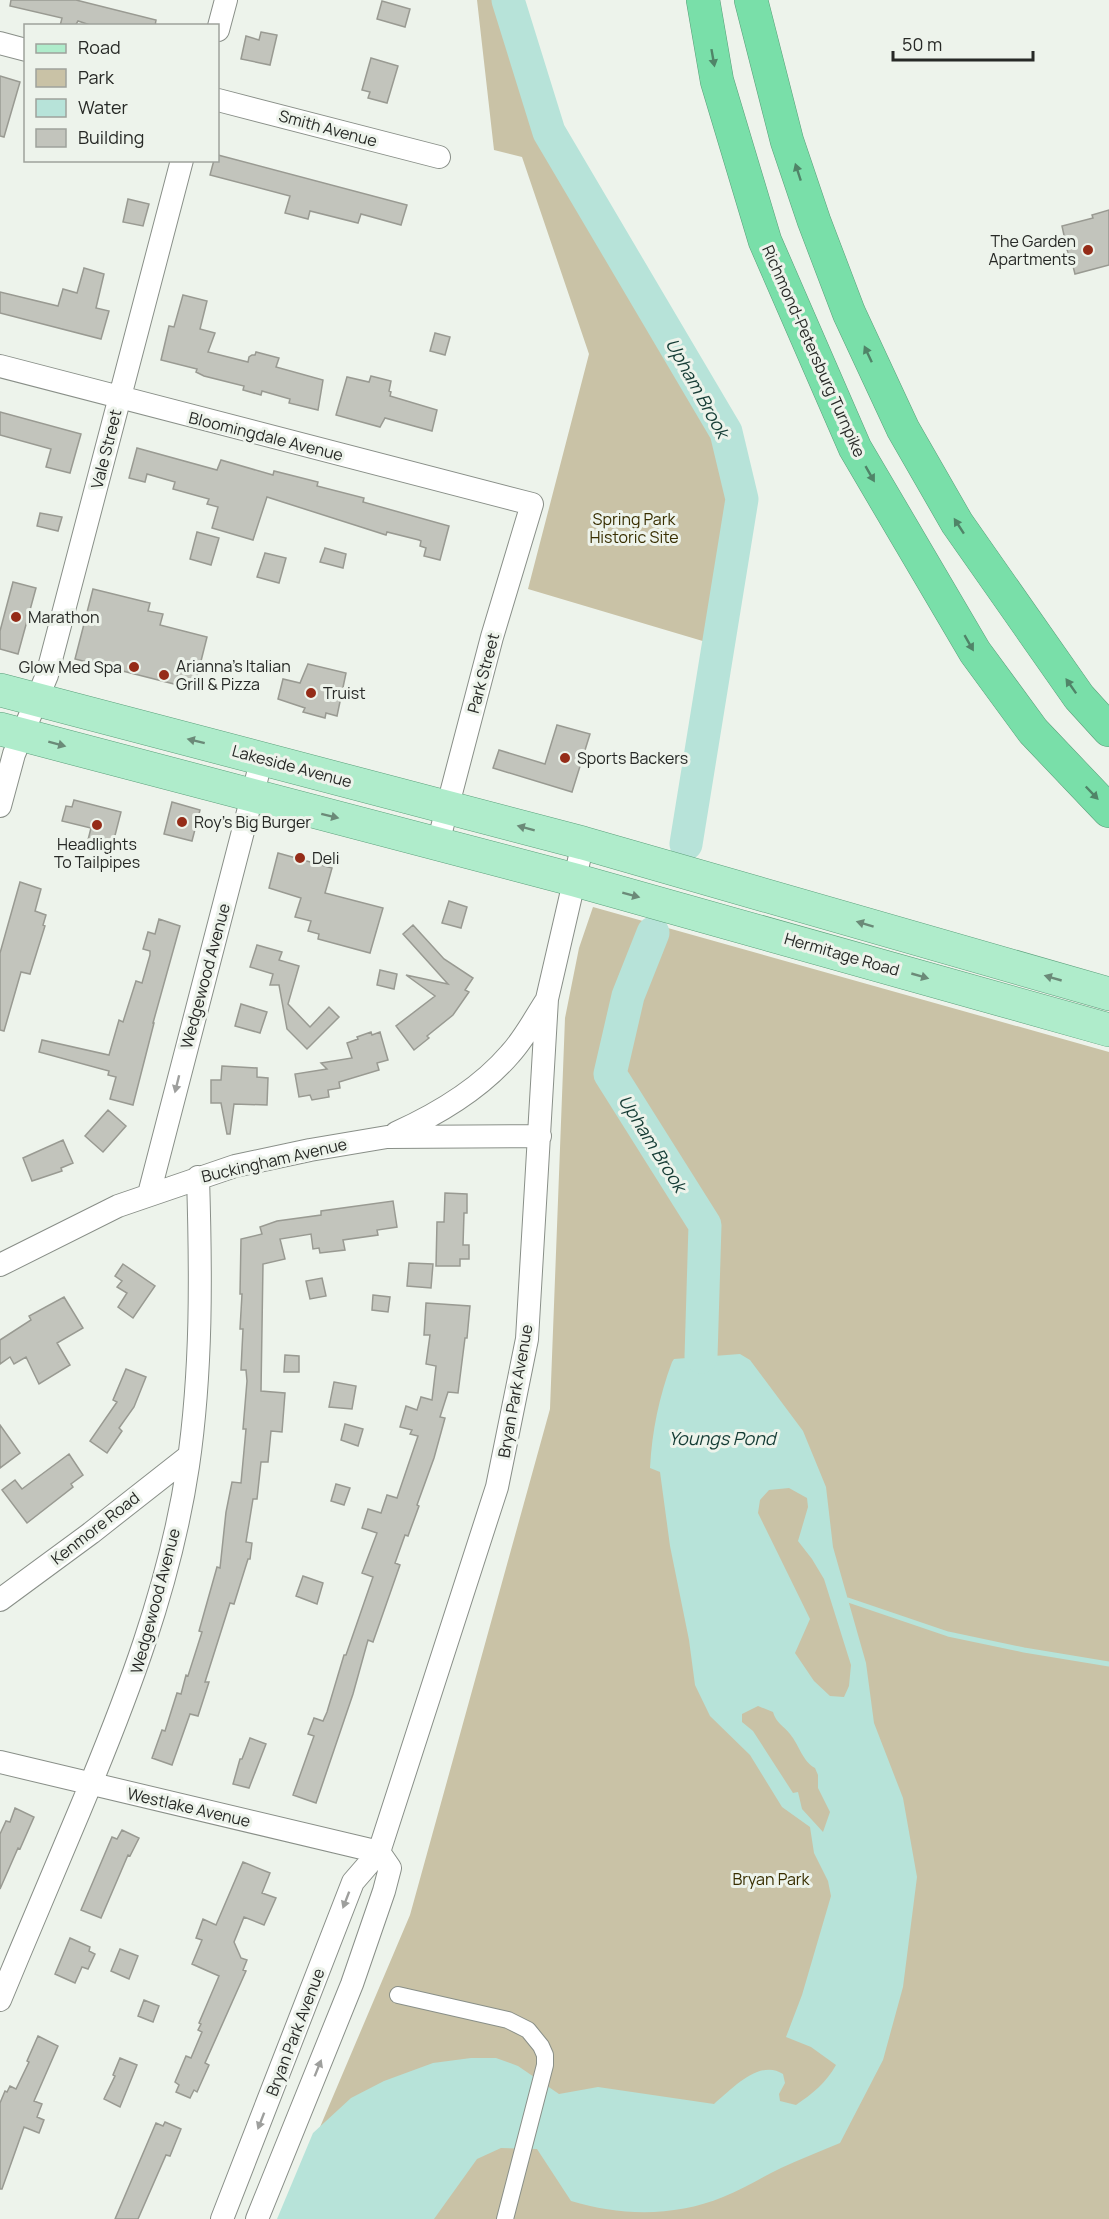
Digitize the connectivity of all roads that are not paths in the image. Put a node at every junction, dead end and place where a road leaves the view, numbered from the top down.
1 (226, 0) edge
2 (703, 0) edge
3 (751, 0) edge
4 (219, 26) edge
5 (0, 43) edge
6 (24, 49) edge
7 (219, 100) edge
8 (439, 157) dead end
9 (181, 162) edge
10 (0, 366) edge
11 (119, 398) junction
12 (532, 504) joint
13 (0, 690) edge
14 (38, 700) junction
15 (1109, 730) edge
16 (11, 732) edge
17 (262, 758) junction
18 (253, 796) junction
19 (0, 806) edge
20 (447, 807) junction
21 (1109, 811) edge
22 (438, 843) junction
23 (583, 843) junction
24 (574, 880) junction
25 (1109, 994) edge
26 (547, 999) junction
27 (1109, 1030) edge
28 (540, 1136) junction
29 (387, 1137) junction
30 (198, 1177) junction
31 (149, 1194) junction
32 (0, 1265) edge
33 (189, 1456) junction
34 (0, 1600) edge
35 (0, 1762) edge
36 (91, 1784) junction
37 (379, 1852) junction
38 (398, 1995) dead end
39 (0, 2000) edge
40 (222, 2219) edge
41 (257, 2219) edge
42 (505, 2219) edge

1 - 4 street
2 -> 21 highway, Richmond-Petersburg Turnpike
15 -> 3 highway
5 - 6 street
7 - 8 street, Smith Avenue
9 - 11 street, Vale Street
10 - 11 street, Bloomingdale Avenue
11 - 12 street, Bloomingdale Avenue
11 - 14 street, Vale Street
12 - 20 street, Park Street
13 - 14 main road, Lakeside Avenue
14 - 16 street, Vale Street
17 -> 14 main road, Lakeside Avenue
16 -> 18 main road
16 - 19 street, Vale Street
17 - 18 street, Wedgewood Avenue
17 - 20 main road, Lakeside Avenue
18 -> 22 main road
18 -> 31 street, Wedgewood Avenue
20 - 22 street, Park Street
23 -> 20 main road, Lakeside Avenue
22 - 24 main road
23 - 24 street, Bryan Park Avenue
25 -> 23 main road
24 - 26 street, Bryan Park Avenue
24 -> 27 main road, Hermitage Road
26 - 28 street, Bryan Park Avenue
26 - 29 street, Buckingham Avenue
28 - 29 street, Buckingham Avenue
28 - 37 street, Bryan Park Avenue
29 - 30 street, Buckingham Avenue
30 - 31 street, Buckingham Avenue
30 - 33 street, Wedgewood Avenue
31 - 32 street, Buckingham Avenue
33 - 34 street, Kenmore Road
33 - 36 street, Wedgewood Avenue
35 - 36 street, Westlake Avenue
36 - 37 street, Westlake Avenue
36 - 39 street, Wedgewood Avenue
37 -> 40 street, Bryan Park Avenue
41 -> 37 street, Bryan Park Avenue
38 - 42 street

